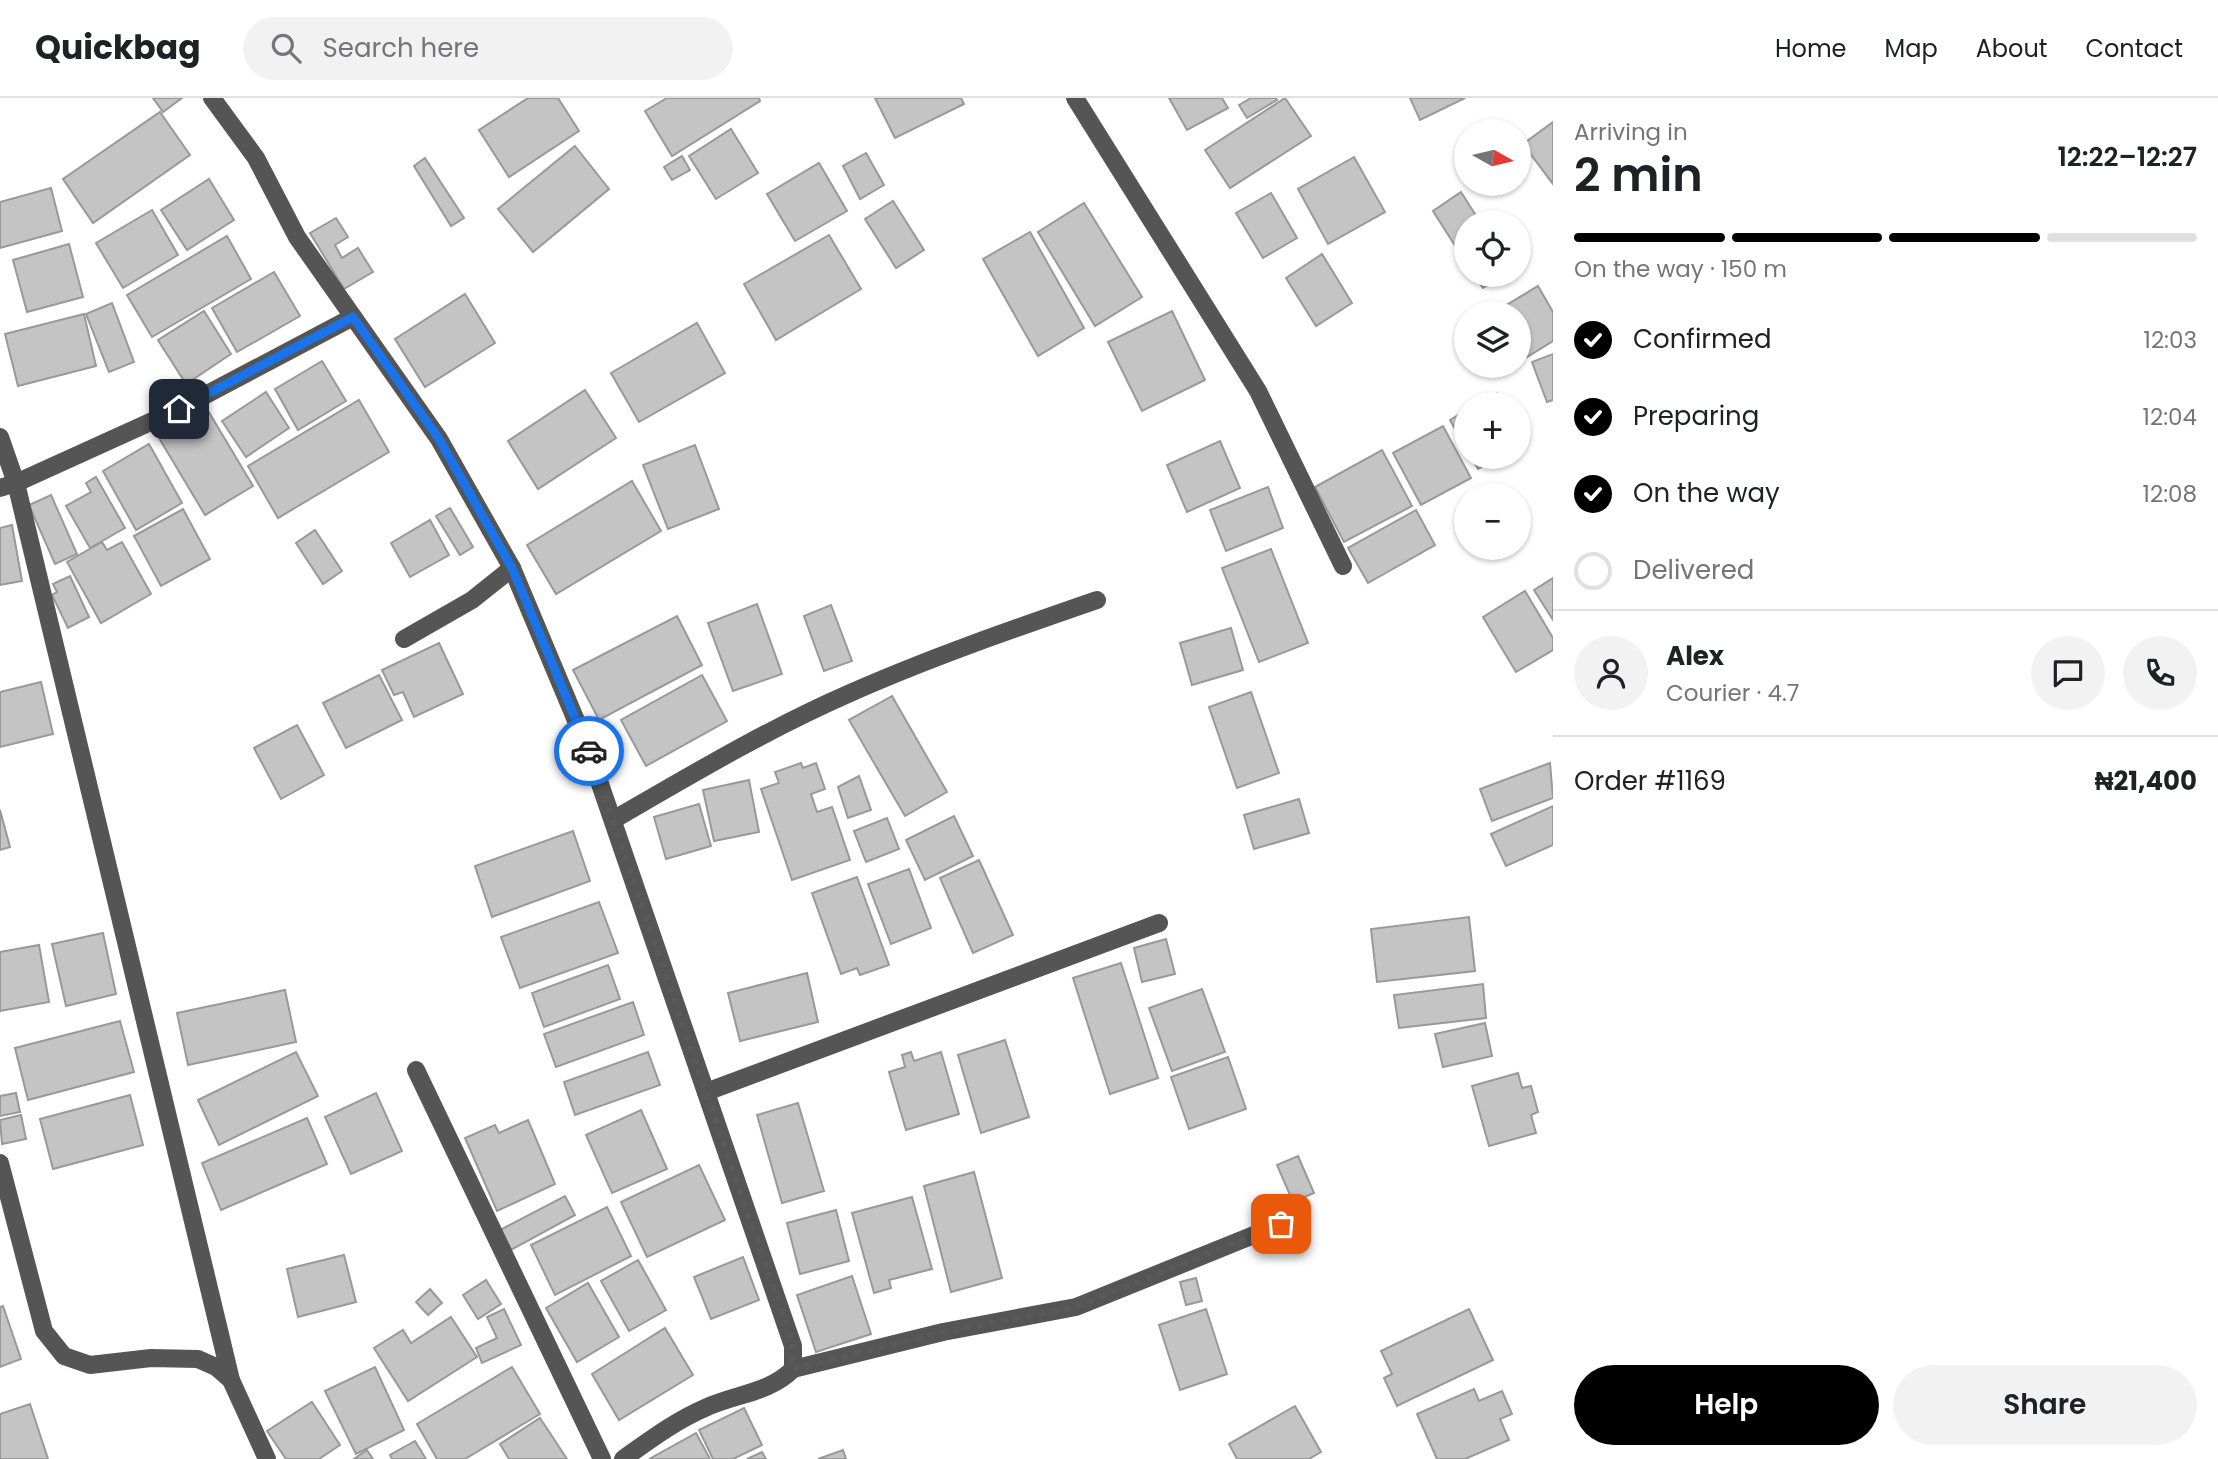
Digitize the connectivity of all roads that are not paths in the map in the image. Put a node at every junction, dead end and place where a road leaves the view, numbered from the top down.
1 (212, 98) edge
2 (1075, 98) edge
3 (353, 317) junction
4 (0, 437) edge
5 (8, 486) edge
6 (1343, 566) dead end
7 (512, 568) junction
8 (1097, 600) dead end
9 (404, 639) dead end
10 (613, 820) junction
11 (1159, 923) dead end
12 (416, 1070) dead end
13 (706, 1092) junction
14 (0, 1163) edge
15 (1281, 1224) dead end
16 (793, 1369) junction
17 (231, 1380) junction
18 (267, 1459) edge
19 (602, 1459) edge
20 (623, 1459) edge

1 - 3 street
2 - 6 street
3 - 5 street
3 - 7 street
4 - 5 street
5 - 17 street
7 - 9 street
7 - 10 street
8 - 10 street
10 - 13 street
11 - 13 street
12 - 19 street
13 - 16 street
14 - 17 street
15 - 16 street
16 - 20 street
17 - 18 street

